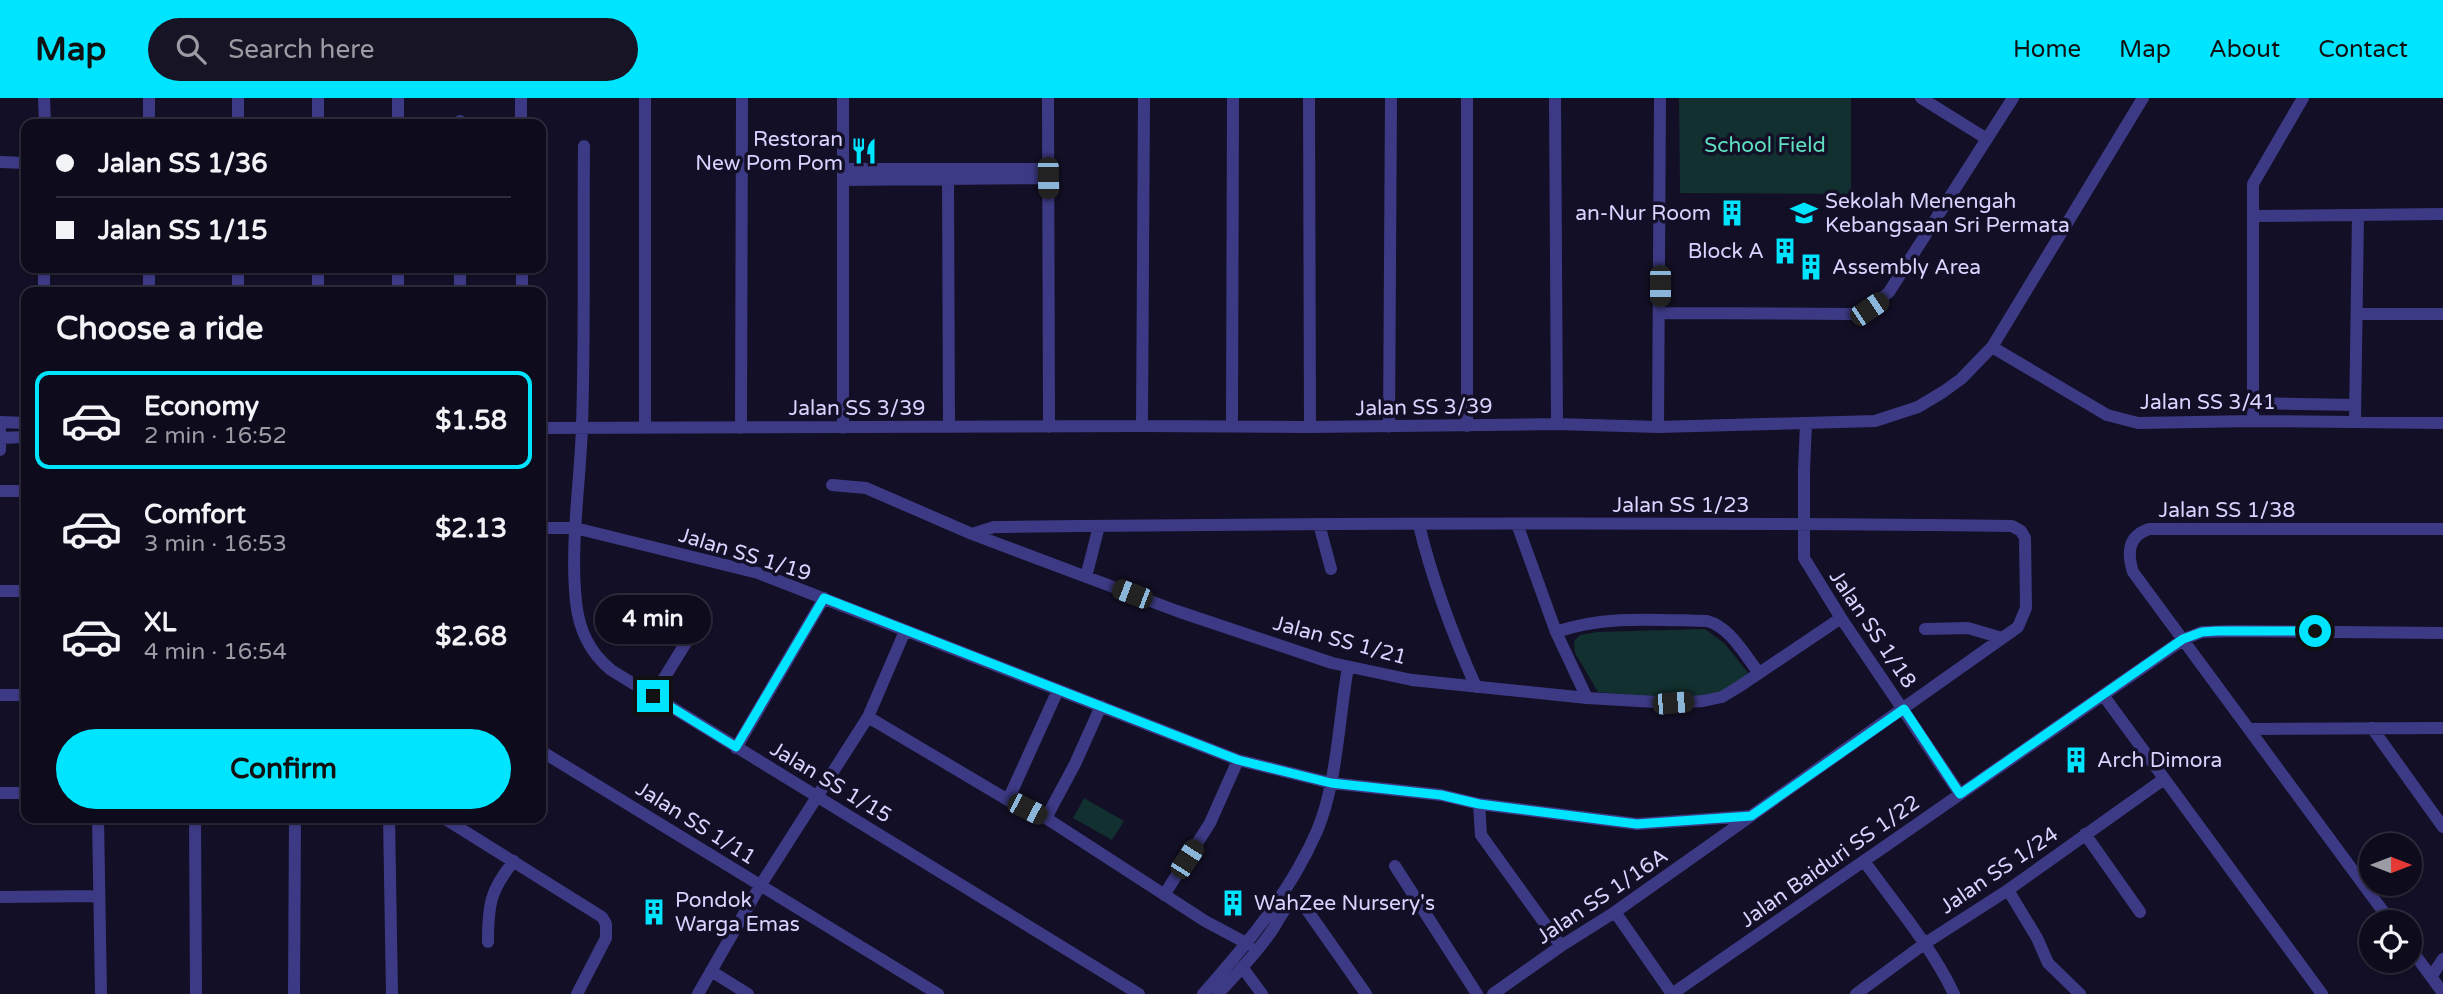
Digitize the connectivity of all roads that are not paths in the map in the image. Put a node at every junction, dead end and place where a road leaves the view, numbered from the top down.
1 (44, 98) edge
2 (149, 98) edge
3 (238, 98) edge
4 (318, 98) edge
5 (398, 98) edge
6 (521, 98) edge
7 (645, 98) edge
8 (742, 98) edge
9 (843, 98) edge
10 (1048, 98) edge
11 (1144, 98) edge
12 (1233, 98) edge
13 (1309, 98) edge
14 (1391, 98) edge
15 (1467, 98) edge
16 (1555, 98) edge
17 (1660, 98) edge
18 (1921, 98) edge
19 (2013, 98) edge
20 (2303, 98) edge
21 (2140, 99) edge
22 (44, 119) edge
23 (149, 119) edge
24 (238, 119) edge
25 (318, 119) edge
26 (398, 119) edge
27 (521, 119) edge
28 (1987, 139) junction
29 (584, 146) dead end
30 (0, 162) edge
31 (21, 163) edge
32 (843, 174) junction
33 (1048, 174) junction
34 (948, 178) junction
35 (2443, 214) edge
36 (2358, 215) junction
37 (2253, 216) junction
38 (1660, 313) junction
39 (2357, 314) junction
40 (2443, 314) edge
41 (1992, 347) junction
42 (2253, 403) junction
43 (2355, 405) junction
44 (2253, 421) junction
45 (0, 422) edge
46 (2355, 422) junction
47 (21, 423) edge
48 (2443, 423) edge
49 (1556, 424) junction
50 (1806, 424) junction
51 (1780, 425) junction
52 (1142, 426) junction
53 (1232, 426) junction
54 (1467, 426) junction
55 (949, 427) junction
56 (1049, 427) junction
57 (1310, 427) junction
58 (1389, 427) junction
59 (1658, 427) junction
60 (546, 428) edge
61 (582, 428) junction
62 (645, 428) junction
63 (741, 428) junction
64 (842, 428) junction
65 (21, 437) edge
66 (0, 438) edge
67 (0, 450) edge
68 (1804, 470) junction
69 (832, 485) dead end
70 (0, 491) edge
71 (21, 491) edge
72 (1319, 524) junction
73 (1517, 524) junction
74 (1803, 524) junction
75 (1419, 525) junction
76 (1100, 526) junction
77 (546, 528) edge
78 (575, 528) junction
79 (2443, 529) edge
80 (972, 534) junction
81 (1331, 569) dead end
82 (1086, 577) junction
83 (21, 590) edge
84 (0, 591) edge
85 (824, 598) junction
86 (1842, 618) junction
87 (700, 620) dead end
88 (1925, 629) dead end
89 (905, 631) junction
90 (1556, 632) junction
91 (2443, 633) edge
92 (2002, 638) junction
93 (2183, 639) junction
94 (1348, 667) junction
95 (1759, 673) junction
96 (1476, 687) junction
97 (1058, 690) junction
98 (0, 695) edge
99 (21, 695) edge
100 (2103, 695) junction
101 (653, 696) junction
102 (1587, 698) junction
103 (1101, 705) junction
104 (1904, 709) junction
105 (868, 717) junction
106 (2372, 728) junction
107 (2443, 728) edge
108 (2250, 729) junction
109 (736, 747) junction
110 (546, 754) edge
111 (1238, 760) junction
112 (2165, 779) junction
113 (1331, 783) junction
114 (0, 793) edge
115 (21, 793) edge
116 (1960, 794) junction
117 (818, 796) junction
118 (1008, 800) junction
119 (1479, 804) junction
120 (1751, 816) junction
121 (1045, 818) junction
122 (98, 823) edge
123 (195, 823) edge
124 (295, 823) edge
125 (389, 823) edge
126 (452, 823) edge
127 (2443, 827) edge
128 (2085, 834) junction
129 (514, 861) junction
130 (1864, 861) junction
131 (1395, 866) dead end
132 (760, 886) junction
133 (2008, 890) junction
134 (1164, 895) junction
135 (99, 896) junction
136 (0, 897) edge
137 (2382, 910) edge
138 (1615, 912) junction
139 (2140, 912) dead end
140 (488, 942) dead end
141 (1248, 943) junction
142 (1924, 944) junction
143 (1561, 946) junction
144 (2443, 959) edge
145 (2422, 965) edge
146 (1242, 967) junction
147 (711, 971) junction
148 (2431, 977) junction
149 (1859, 993) edge
150 (2319, 993) edge
151 (2443, 993) edge
152 (101, 994) edge
153 (196, 994) edge
154 (294, 994) edge
155 (392, 994) edge
156 (577, 994) edge
157 (698, 994) edge
158 (748, 994) edge
159 (938, 994) edge
160 (1139, 994) edge
161 (1203, 994) edge
162 (1218, 994) edge
163 (1262, 994) edge
164 (1366, 994) edge
165 (1477, 994) edge
166 (1493, 994) edge
167 (1672, 994) edge
168 (1954, 994) edge
169 (2080, 994) edge

1 - 22 street
2 - 23 street
3 - 24 street
4 - 25 street
5 - 26 street
6 - 27 street
7 - 62 street
8 - 63 street
9 - 32 street
10 - 33 street
11 - 52 street
12 - 53 street
13 - 57 street
14 - 58 street
15 - 54 street
16 - 49 street
17 - 38 street
18 - 28 street
19 - 28 street
20 - 37 street
21 - 41 street, Jalan SS 3/39
28 - 38 street
29 - 61 street, Jalan SS 1/15
30 - 31 street
32 - 33 street
32 - 34 street
32 - 64 street
33 - 34 street
33 - 56 street
34 - 55 street
35 - 36 street
36 - 37 street
36 - 39 street
37 - 42 street
38 - 59 street
39 - 40 street
39 - 43 street
41 - 44 street, Jalan SS 3/41
41 - 50 street, Jalan SS 3/39
42 - 43 street
42 - 44 street
43 - 46 street
44 - 46 street, Jalan SS 3/41
45 - 47 street
45 - 66 street
46 - 48 street, Jalan SS 3/41
49 - 54 street, Jalan SS 3/39
49 - 59 street, Jalan SS 3/39
50 - 51 street, Jalan SS 3/39
50 - 68 street, Jalan SS 1/18
51 - 59 street, Jalan SS 3/39
51 - 68 street, Jalan SS 1/18
52 - 53 street, Jalan SS 3/39
52 - 56 street, Jalan SS 3/39
53 - 57 street, Jalan SS 3/39
54 - 58 street, Jalan SS 3/39
55 - 56 street, Jalan SS 3/39
55 - 64 street, Jalan SS 3/39
57 - 58 street, Jalan SS 3/39
60 - 61 street, Jalan SS 3/39
61 - 62 street, Jalan SS 3/39
61 - 78 street, Jalan SS 1/15
62 - 63 street, Jalan SS 3/39
63 - 64 street, Jalan SS 3/39
65 - 66 street
66 - 67 street
68 - 74 street, Jalan SS 1/18
69 - 80 street, Jalan SS 1/21
70 - 71 street
72 - 75 street, Jalan SS 1/23
72 - 76 street, Jalan SS 1/23
72 - 81 street
73 - 74 street, Jalan SS 1/23
73 - 75 street, Jalan SS 1/23
73 - 90 street
74 - 86 street, Jalan SS 1/18
74 - 92 street, Jalan SS 1/23
75 - 96 street
76 - 80 street, Jalan SS 1/23
76 - 82 street
77 - 78 street, Jalan SS 1/19
78 - 85 street, Jalan SS 1/19
78 - 101 street, Jalan SS 1/15
79 - 93 street, Jalan SS 1/38
80 - 82 street, Jalan SS 1/21
82 - 94 street, Jalan SS 1/21
83 - 84 street
85 - 89 street, Jalan SS 1/19
85 - 109 street
86 - 95 street, Jalan SS 1/21
86 - 104 street, Jalan SS 1/18
87 - 101 street
88 - 92 street
89 - 97 street, Jalan SS 1/19
89 - 105 street
90 - 95 street
90 - 102 street
91 - 93 street
92 - 104 street, Jalan SS 1/23
93 - 100 street, Jalan Baiduri SS 1/22
93 - 108 street
94 - 96 street, Jalan SS 1/21
94 - 113 street
95 - 102 street, Jalan SS 1/21
96 - 102 street, Jalan SS 1/21
97 - 103 street, Jalan SS 1/19
97 - 118 street
98 - 99 street
100 - 112 street
100 - 116 street, Jalan Baiduri SS 1/22
101 - 109 street, Jalan SS 1/15
103 - 111 street, Jalan SS 1/19
103 - 121 street
104 - 116 street, Jalan SS 1/18
104 - 120 street, Jalan SS 1/16A
105 - 117 street
105 - 118 street
106 - 107 street
106 - 108 street
106 - 127 street
108 - 137 street
109 - 117 street, Jalan SS 1/15
110 - 132 street, Jalan SS 1/11
111 - 113 street, Jalan SS 1/19
111 - 134 street
112 - 128 street, Jalan SS 1/24
112 - 150 street
113 - 119 street, Jalan SS 1/19
113 - 141 street
114 - 115 street
116 - 130 street, Jalan Baiduri SS 1/22
117 - 132 street
117 - 160 street, Jalan SS 1/15
118 - 121 street
119 - 120 street, Jalan SS 1/19
119 - 143 street
120 - 138 street, Jalan SS 1/16A
121 - 134 street
122 - 135 street
123 - 153 street
124 - 154 street
125 - 155 street
126 - 129 street
128 - 133 street, Jalan SS 1/24
128 - 139 street
129 - 140 street
129 - 156 street
130 - 142 street
130 - 167 street, Jalan Baiduri SS 1/22
131 - 165 street
132 - 147 street
132 - 159 street, Jalan SS 1/11
133 - 142 street, Jalan SS 1/24
133 - 169 street
134 - 141 street
135 - 136 street
135 - 152 street
138 - 143 street, Jalan SS 1/16A
138 - 167 street
141 - 161 street
142 - 149 street, Jalan SS 1/24
142 - 168 street
143 - 166 street, Jalan SS 1/16A
144 - 148 street
145 - 148 street
146 - 162 street
146 - 163 street
146 - 164 street
147 - 157 street
147 - 158 street
148 - 151 street

